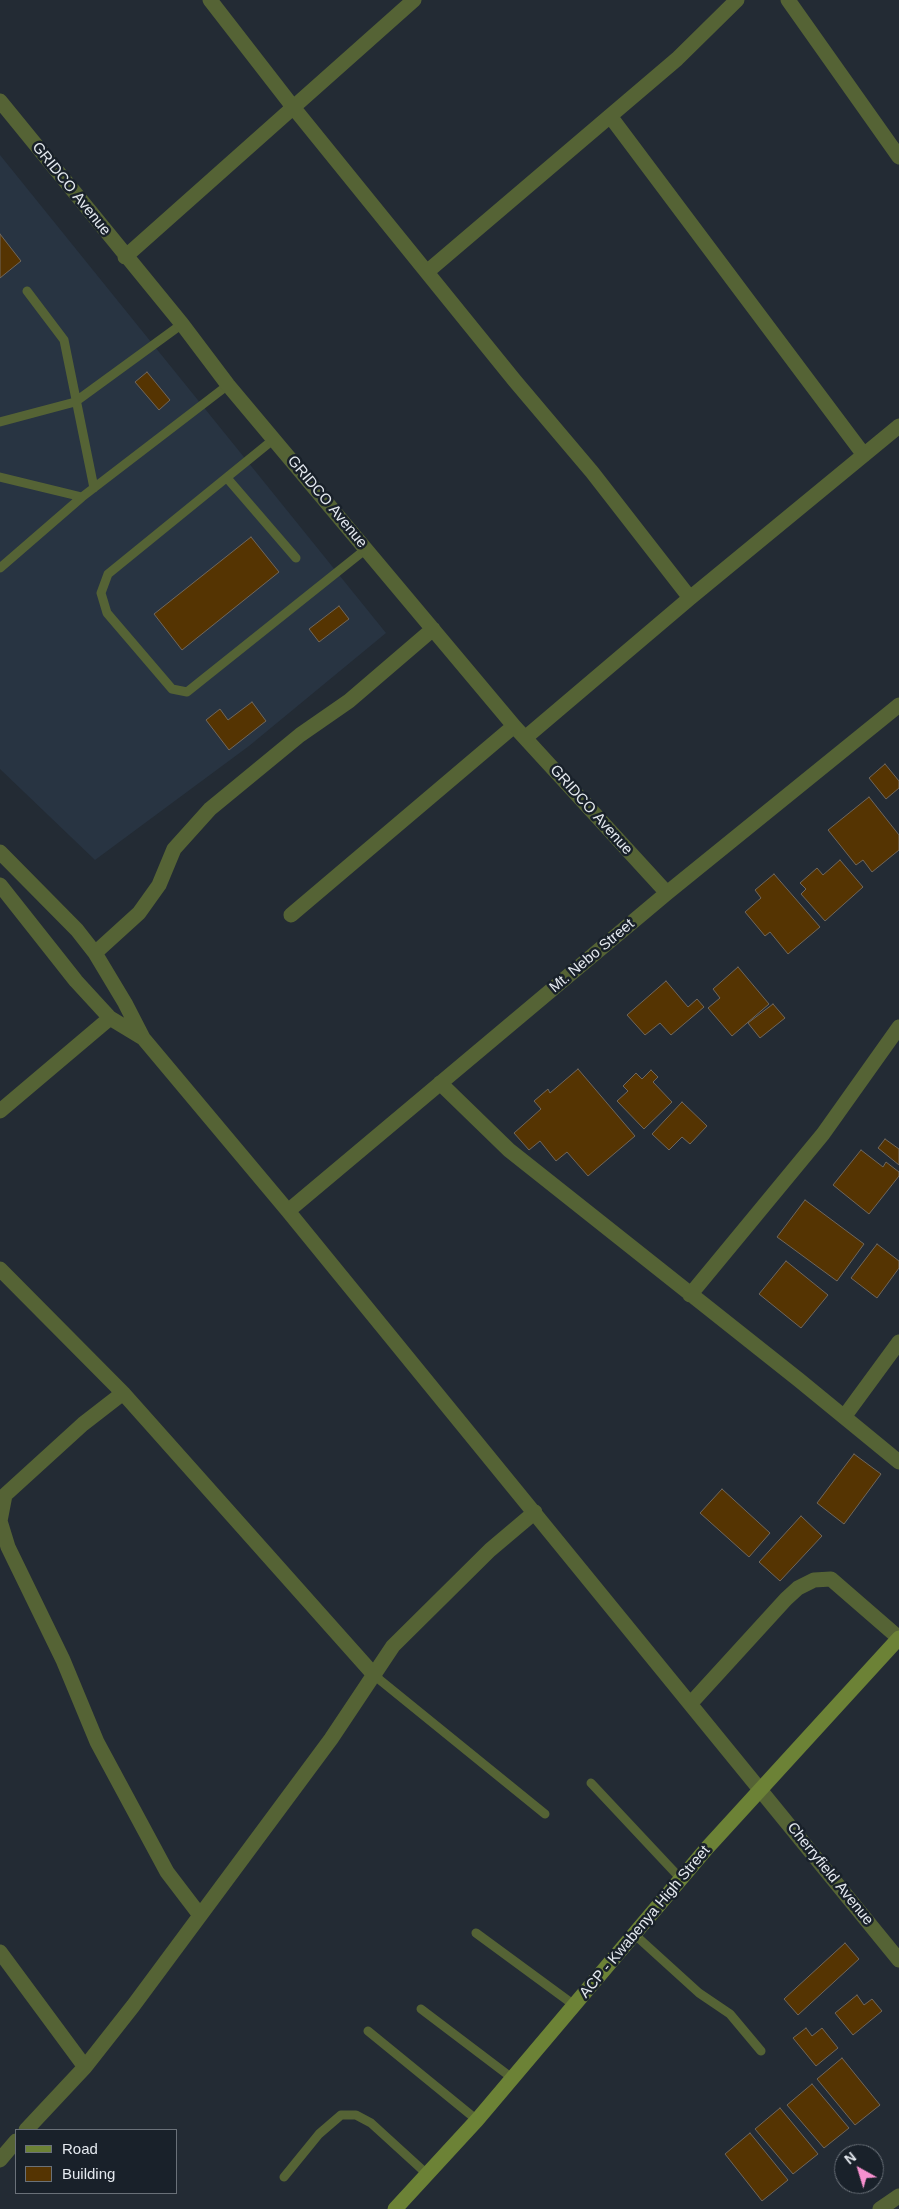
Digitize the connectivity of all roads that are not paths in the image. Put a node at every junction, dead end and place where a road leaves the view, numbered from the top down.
1 (210, 0) edge
2 (414, 0) edge
3 (737, 0) edge
4 (788, 0) edge
5 (0, 101) edge
6 (293, 107) junction
7 (610, 116) junction
8 (899, 157) edge
9 (125, 257) junction
10 (428, 271) junction
11 (27, 291) dead end
12 (182, 324) junction
13 (228, 386) junction
14 (75, 402) junction
15 (0, 422) edge
16 (899, 426) edge
17 (274, 439) junction
18 (864, 455) junction
19 (0, 477) edge
20 (227, 478) junction
21 (94, 488) junction
22 (82, 497) junction
23 (366, 548) junction
24 (296, 558) dead end
25 (0, 568) edge
26 (690, 598) junction
27 (433, 629) junction
28 (897, 710) edge
29 (514, 726) junction
30 (525, 738) junction
31 (0, 852) edge
32 (0, 885) edge
33 (667, 894) junction
34 (290, 915) dead end
35 (95, 953) junction
36 (110, 1018) junction
37 (899, 1027) edge
38 (143, 1038) junction
39 (440, 1083) junction
40 (0, 1111) edge
41 (288, 1211) junction
42 (0, 1269) edge
43 (690, 1295) junction
44 (899, 1342) edge
45 (123, 1393) junction
46 (844, 1417) junction
47 (899, 1462) edge
48 (535, 1512) junction
49 (0, 1521) edge
50 (899, 1638) edge
51 (375, 1676) junction
52 (691, 1703) junction
53 (591, 1783) dead end
54 (761, 1789) junction
55 (545, 1814) dead end
56 (681, 1879) junction
57 (200, 1914) junction
58 (476, 1933) dead end
59 (634, 1934) junction
60 (0, 1952) edge
61 (899, 1960) edge
62 (574, 2005) junction
63 (421, 2009) dead end
64 (368, 2031) dead end
65 (761, 2051) dead end
66 (85, 2067) junction
67 (512, 2078) junction
68 (477, 2120) junction
69 (27, 2129) edge
70 (15, 2142) edge
71 (0, 2160) edge
72 (428, 2175) junction
73 (284, 2177) dead end
74 (899, 2196) edge
75 (395, 2209) edge
76 (880, 2209) edge

1 - 6 street
2 - 6 street
3 - 7 street
4 - 8 street
5 - 9 street, GRIDCO Avenue
6 - 9 street
6 - 10 street
7 - 10 street
7 - 18 street
9 - 12 street, GRIDCO Avenue
10 - 26 street
11 - 14 lane
12 - 13 street, GRIDCO Avenue
12 - 14 lane
13 - 17 street, GRIDCO Avenue
13 - 21 lane
14 - 15 lane
14 - 21 lane
16 - 18 street
17 - 20 lane
17 - 23 street, GRIDCO Avenue
18 - 26 street
19 - 22 lane
20 - 23 lane
20 - 24 lane
21 - 22 lane
22 - 25 lane
23 - 27 street, GRIDCO Avenue
26 - 30 street
27 - 29 street, GRIDCO Avenue
27 - 35 street
28 - 33 street, Mt. Nebo Street
29 - 30 street, GRIDCO Avenue
29 - 34 street
30 - 33 street, GRIDCO Avenue
31 - 35 street
32 - 36 street
33 - 39 street, Mt. Nebo Street
35 - 38 street
36 - 38 street
36 - 40 street
37 - 43 street
38 - 41 street, Cherryfield Avenue
39 - 41 street, Mt. Nebo Street
39 - 43 street
41 - 48 street, Cherryfield Avenue
42 - 45 street
43 - 46 street
44 - 46 street
45 - 49 street
45 - 51 street
46 - 47 street
48 - 51 street
48 - 52 street, Cherryfield Avenue
49 - 57 street
50 - 52 street
50 - 54 main road, ACP - Kwabenya High Street
51 - 55 lane
51 - 57 street
52 - 54 street, Cherryfield Avenue
53 - 56 lane
54 - 56 main road, ACP - Kwabenya High Street
54 - 61 street, Cherryfield Avenue
56 - 59 main road, ACP - Kwabenya High Street
57 - 66 street
58 - 62 lane
59 - 62 main road, ACP - Kwabenya High Street
59 - 65 lane
60 - 66 street
62 - 67 main road, ACP - Kwabenya High Street
63 - 67 lane
64 - 68 lane
66 - 69 street
67 - 68 main road, ACP - Kwabenya High Street
68 - 72 main road, ACP - Kwabenya High Street
70 - 71 street
72 - 73 lane
72 - 75 main road, ACP - Kwabenya High Street
74 - 76 street

